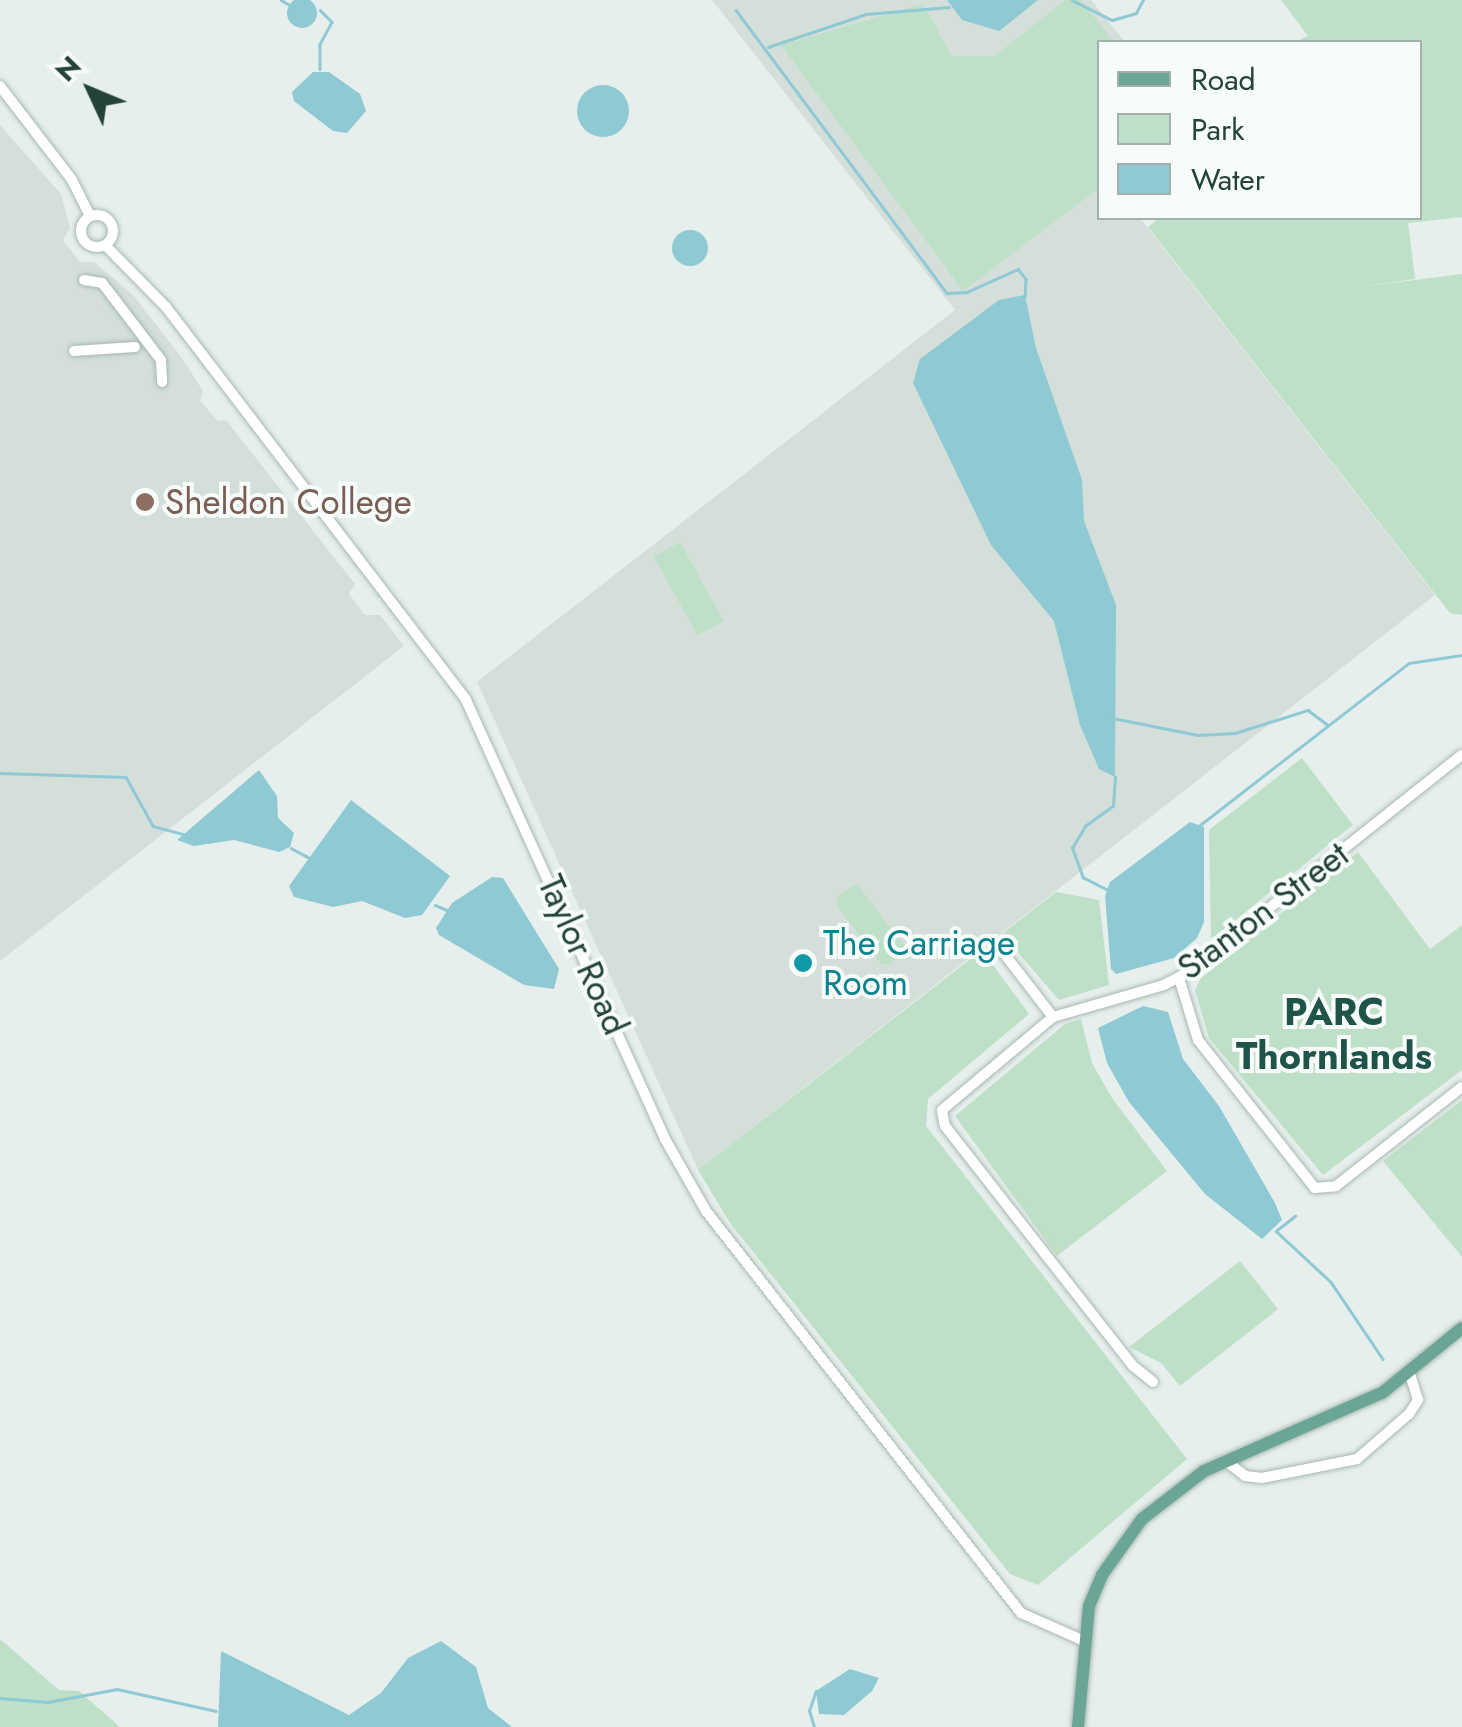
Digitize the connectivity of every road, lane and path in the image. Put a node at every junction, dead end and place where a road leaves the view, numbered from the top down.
1 (0, 86) edge
2 (90, 216) junction
3 (105, 245) junction
4 (84, 280) dead end
5 (136, 348) dead end
6 (74, 350) dead end
7 (162, 382) dead end
8 (1462, 755) edge
9 (995, 942) dead end
10 (1179, 978) junction
11 (1052, 1016) junction
12 (1462, 1087) edge
13 (1462, 1328) edge
14 (1410, 1373) junction
15 (1153, 1382) dead end
16 (1226, 1461) junction
17 (1082, 1640) junction
18 (1078, 1727) edge

1 - 2 street
2 - 3 street
2 - 3 street
3 - 17 street, Taylor Road
4 - 7 street
5 - 6 street
8 - 10 street, Stanton Street
9 - 11 street
10 - 11 street, Stanton Street
10 - 12 street
11 - 15 street, Stanton Street
13 - 14 main road
14 - 16 main road
14 - 16 street
16 - 17 main road
17 - 18 main road

